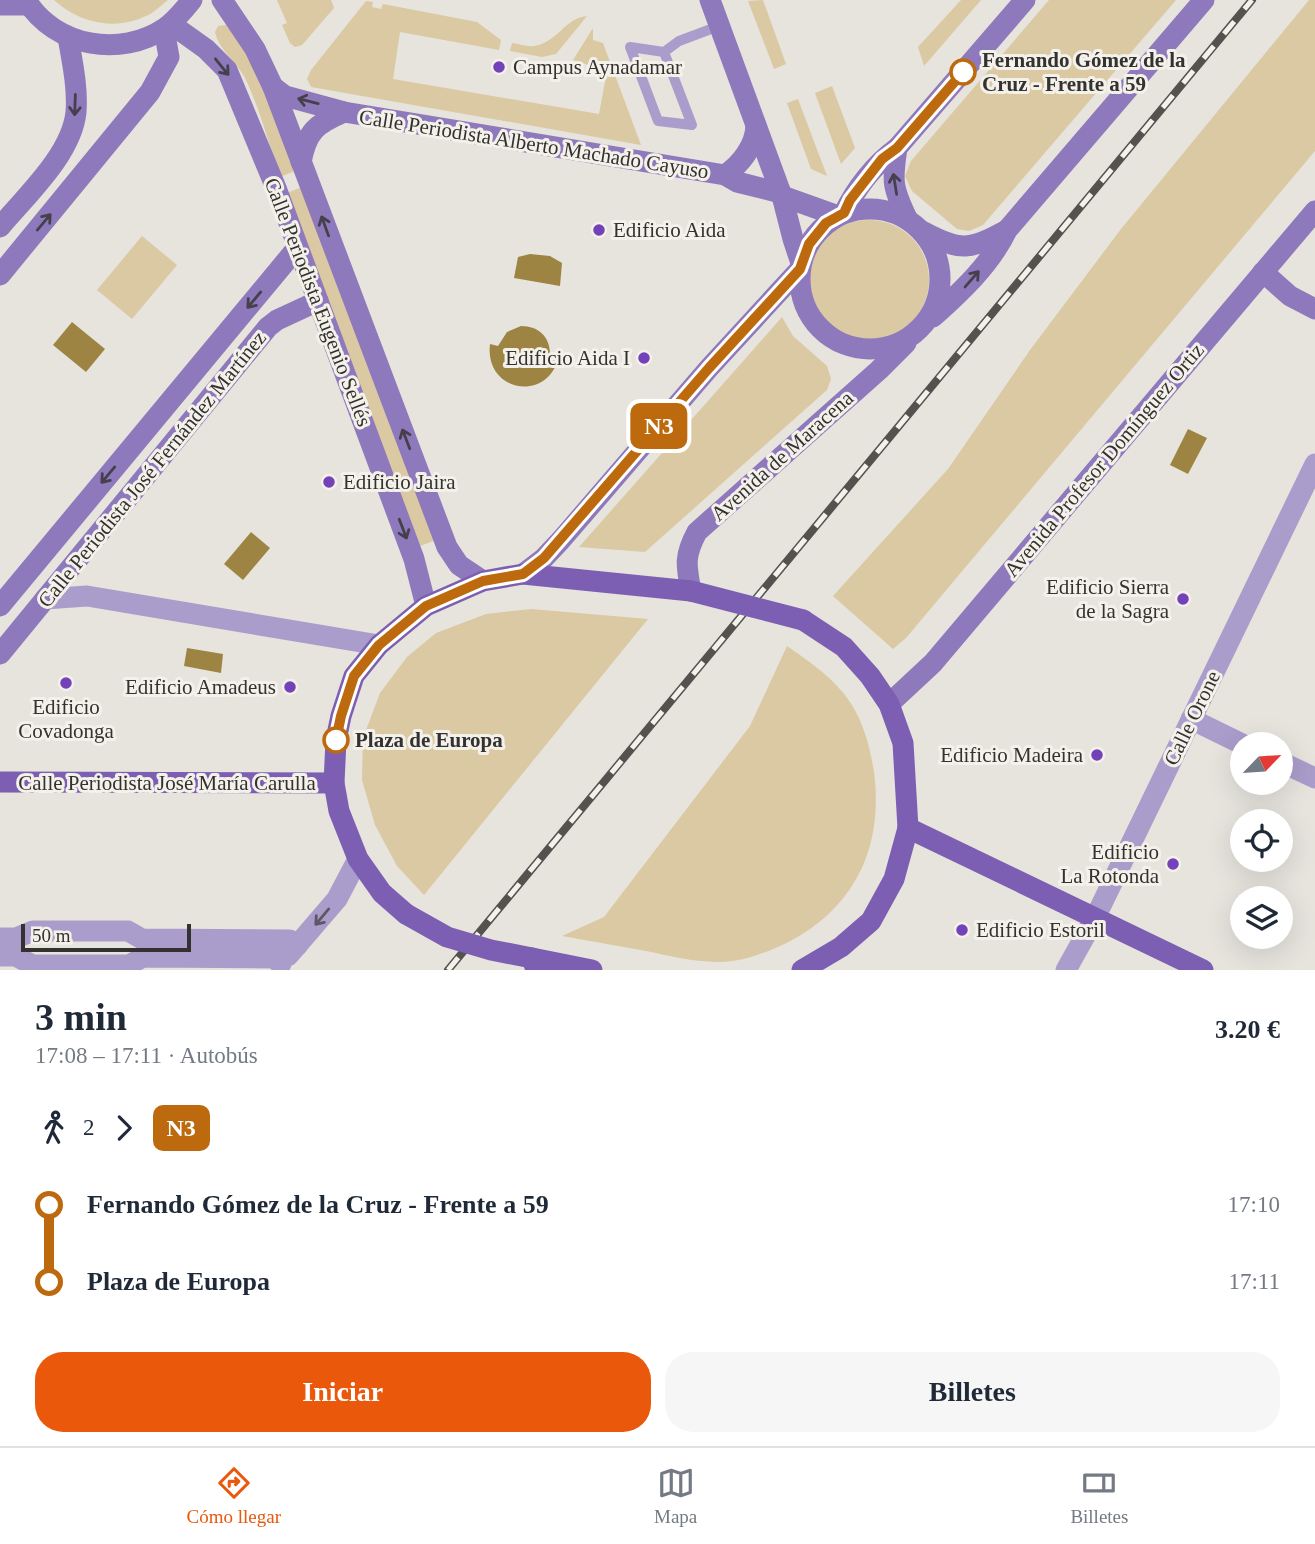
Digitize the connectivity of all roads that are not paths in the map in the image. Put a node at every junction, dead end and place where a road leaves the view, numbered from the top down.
1 (192, 0) edge
2 (222, 0) edge
3 (709, 0) edge
4 (1025, 0) edge
5 (1204, 0) edge
6 (27, 2) edge
7 (0, 5) edge
8 (167, 26) junction
9 (719, 26) junction
10 (68, 37) junction
11 (664, 51) junction
12 (273, 87) junction
13 (344, 112) junction
14 (756, 126) junction
15 (897, 148) junction
16 (301, 162) junction
17 (725, 175) junction
18 (782, 194) junction
19 (1315, 211) edge
20 (841, 215) junction
21 (914, 224) junction
22 (0, 228) edge
23 (1007, 230) junction
24 (297, 248) junction
25 (801, 266) junction
26 (1263, 272) junction
27 (0, 275) edge
28 (318, 301) junction
29 (1315, 309) edge
30 (928, 321) junction
31 (912, 337) junction
32 (1315, 464) edge
33 (71, 568) junction
34 (523, 574) junction
35 (483, 581) junction
36 (691, 591) junction
37 (87, 596) junction
38 (45, 599) junction
39 (0, 606) edge
40 (426, 606) junction
41 (379, 645) junction
42 (0, 654) edge
43 (889, 704) junction
44 (1191, 719) junction
45 (1230, 738) edge
46 (1293, 768) edge
47 (1315, 778) edge
48 (0, 782) edge
49 (334, 783) junction
50 (908, 828) junction
51 (358, 859) junction
52 (1095, 918) junction
53 (0, 938) edge
54 (297, 946) junction
55 (0, 956) edge
56 (534, 964) edge
57 (278, 967) edge
58 (592, 970) edge
59 (802, 970) edge
60 (1066, 970) edge
61 (1203, 970) edge

1 - 8 main road
2 - 12 main road, Calle Periodista Eugenio Sellés
3 - 9 main road
4 - 15 main road
5 - 23 main road
6 - 7 main road
6 - 10 main road
8 - 10 main road
8 -> 24 main road, Calle Periodista Eugenio Sellés
27 -> 8 main road
9 - 11 lane
9 - 14 main road
10 -> 22 main road
11 - 11 lane
13 -> 12 main road, Calle Periodista Alberto Machado Cayuso
12 - 16 main road, Calle Periodista Eugenio Sellés
13 - 16 main road, Calle Periodista Alberto Machado Cayuso
13 - 17 main road, Calle Periodista Alberto Machado Cayuso
14 - 17 main road, Calle Periodista Alberto Machado Cayuso
14 - 18 main road
15 - 20 main road
21 -> 15 main road
35 -> 16 main road, Calle Periodista Eugenio Sellés
17 - 18 main road, Calle Periodista Alberto Machado Cayuso
18 - 20 main road, Calle Periodista Alberto Machado Cayuso
18 - 25 main road
19 - 26 main road, Avenida Profesor Domínguez Ortiz
20 - 21 main road
20 - 25 main road
21 - 23 main road
21 - 30 main road
30 -> 23 main road
24 - 28 main road, Calle Periodista Eugenio Sellés
24 -> 39 main road, Calle Periodista José Fernández Martínez
25 - 31 main road
25 - 34 main road
26 - 29 main road
26 - 43 main road, Avenida Profesor Domínguez Ortiz
28 - 33 main road, Calle Periodista José Fernández Martínez
28 -> 40 main road, Calle Periodista Eugenio Sellés
30 - 31 main road
31 - 36 main road, Avenida de Maracena
32 - 44 street, Calle Orone
33 - 37 street
33 - 38 main road, Calle Periodista José Fernández Martínez
34 - 35 main road
34 - 36 main road
35 - 40 main road
36 - 43 main road, bridge
37 - 38 street
37 - 41 street
38 - 42 main road, Calle Periodista José Fernández Martínez
40 - 41 main road
41 - 49 main road
43 - 50 main road
44 - 45 street
44 - 52 street, Calle Orone
46 - 47 street
48 - 49 main road, Calle Periodista José María Carulla
49 - 51 main road
50 - 52 main road
50 - 59 main road
51 -> 54 street
51 - 56 main road, bridge
52 - 60 street, Calle Orone
52 - 61 main road
53 - 54 street
54 - 57 street
55 - 57 street
56 - 58 main road

